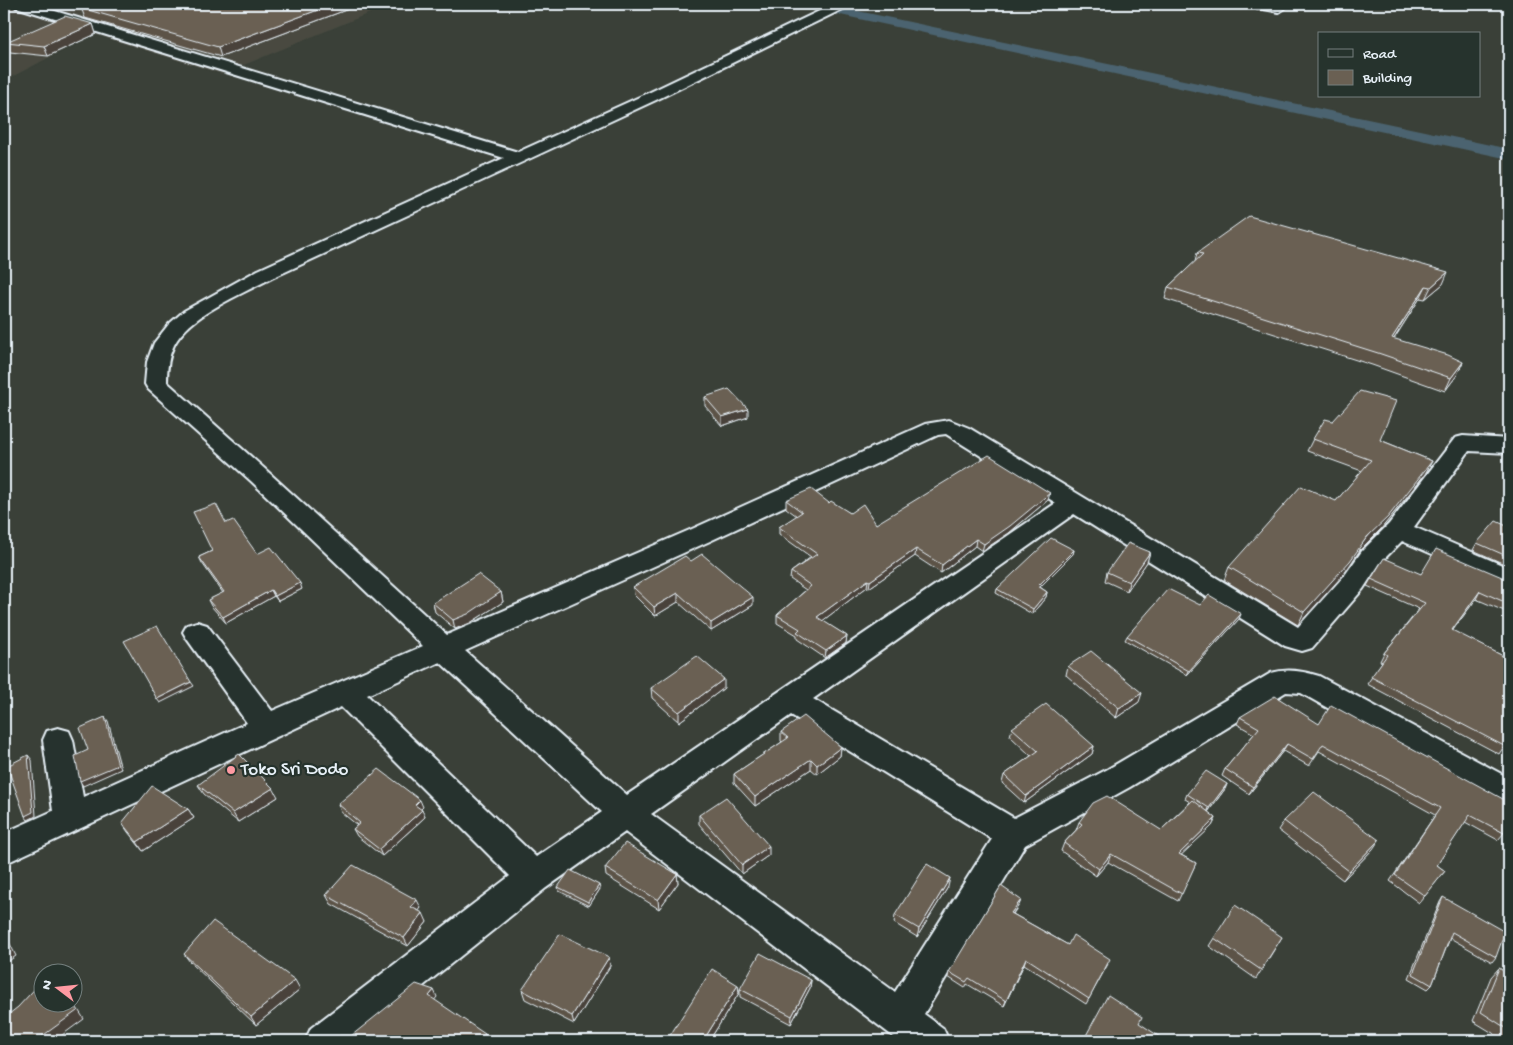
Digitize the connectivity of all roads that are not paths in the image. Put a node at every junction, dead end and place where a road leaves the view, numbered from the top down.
1 (20, 4) edge
2 (841, 4) edge
3 (1257, 4) edge
4 (1278, 8) dead end
5 (520, 158) junction
6 (1509, 446) edge
7 (1074, 502) junction
8 (1398, 530) junction
9 (1509, 578) edge
10 (197, 632) dead end
11 (442, 648) junction
12 (345, 692) junction
13 (789, 699) junction
14 (267, 726) junction
15 (58, 740) dead end
16 (1509, 794) edge
17 (626, 813) junction
18 (70, 819) junction
19 (1013, 835) junction
20 (4, 849) edge
21 (534, 877) junction
22 (900, 1019) junction
23 (324, 1041) edge
24 (930, 1041) edge

1 - 5 street
2 - 5 street
3 - 4 street
5 - 11 street
6 - 8 street
7 - 8 street
7 - 11 street
7 - 13 street
8 - 9 street
10 - 14 street
11 - 12 street
11 - 17 street
12 - 14 street
12 - 21 street
13 - 17 street
13 - 19 street
14 - 18 street
15 - 18 street
16 - 19 street
17 - 21 street
17 - 22 street
18 - 20 street
19 - 22 street
21 - 23 street
22 - 24 street

